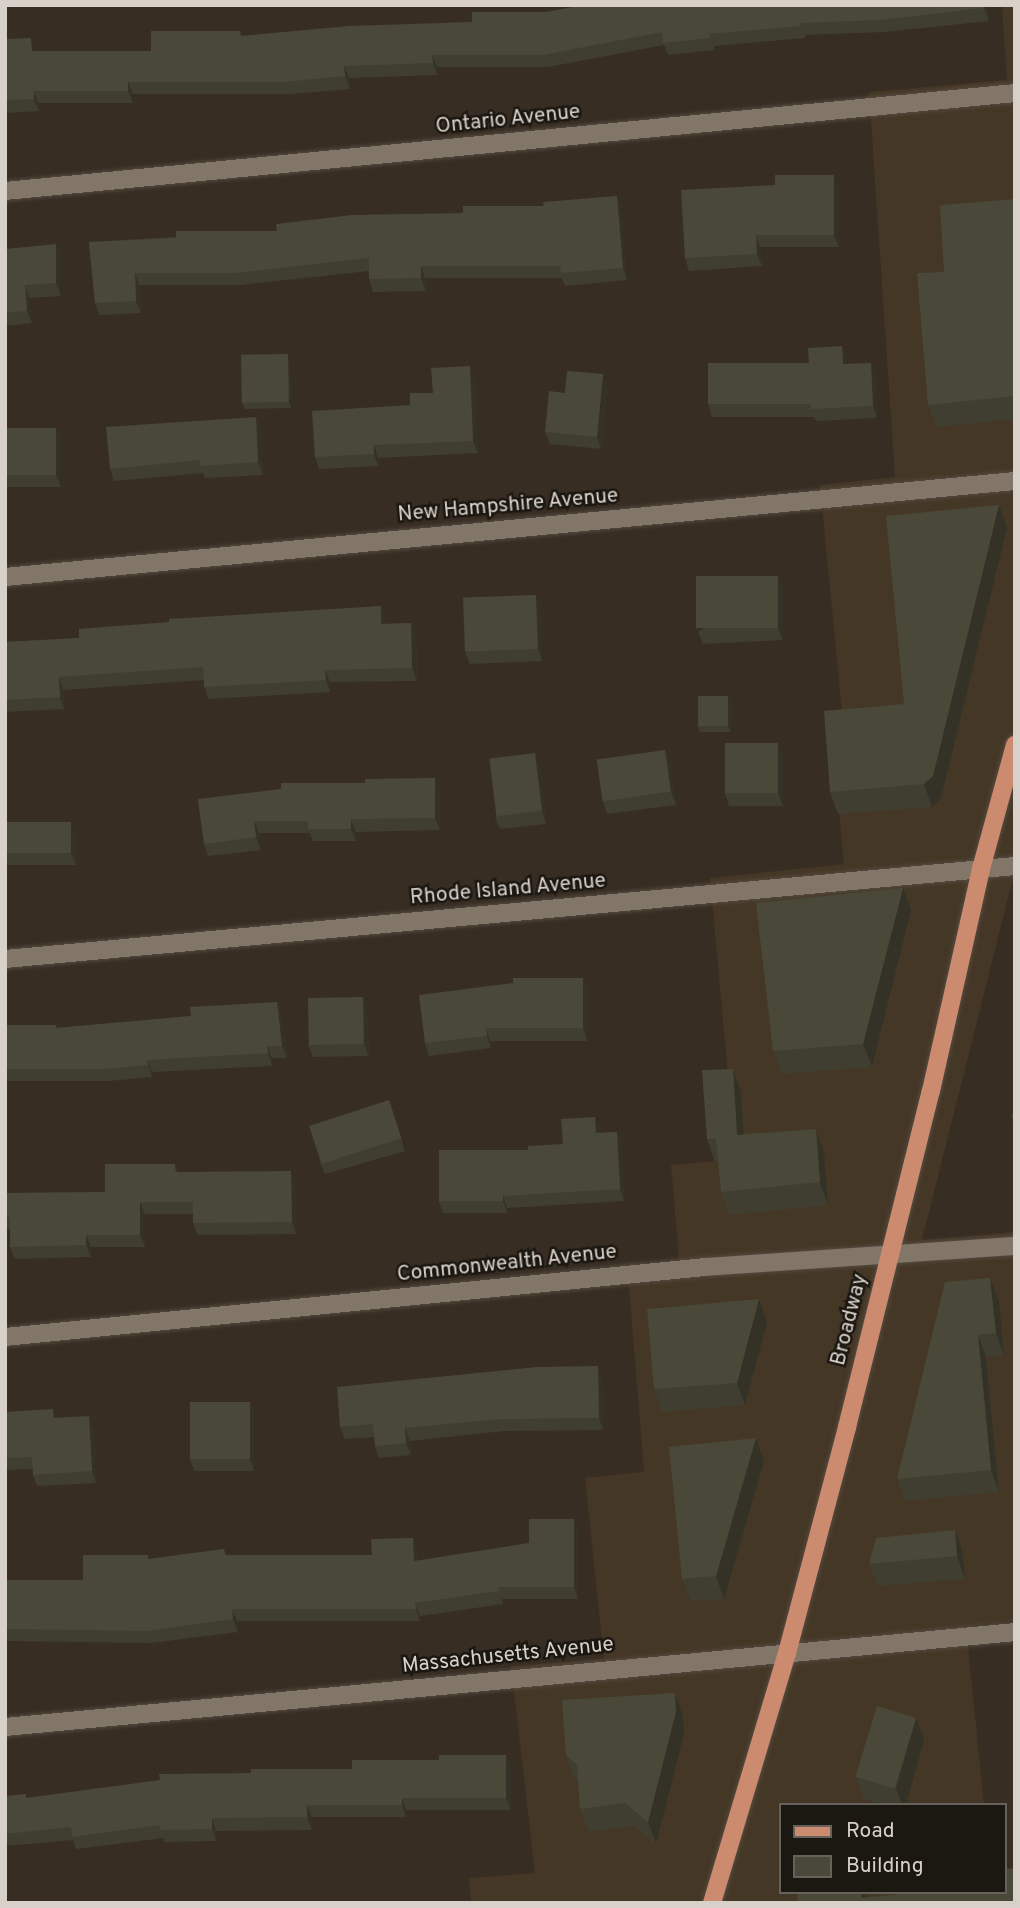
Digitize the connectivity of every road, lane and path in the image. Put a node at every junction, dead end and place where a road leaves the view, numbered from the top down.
1 (1015, 93) edge
2 (5, 191) edge
3 (1015, 481) edge
4 (5, 577) edge
5 (1015, 744) edge
6 (1015, 866) edge
7 (981, 869) junction
8 (5, 959) edge
9 (1015, 1246) edge
10 (890, 1253) junction
11 (5, 1337) edge
12 (1015, 1632) edge
13 (787, 1653) junction
14 (5, 1727) edge
15 (712, 1903) edge

1 - 2 street, Ontario Avenue
3 - 4 street, New Hampshire Avenue
5 - 7 main road, Broadway
6 - 7 street, Rhode Island Avenue
7 - 8 street, Rhode Island Avenue
7 - 10 main road, Broadway
9 - 10 street, Commonwealth Avenue
10 - 11 street, Commonwealth Avenue
10 - 13 main road, Broadway
12 - 13 street, Massachusetts Avenue
13 - 14 street, Massachusetts Avenue
13 - 15 main road, Broadway

